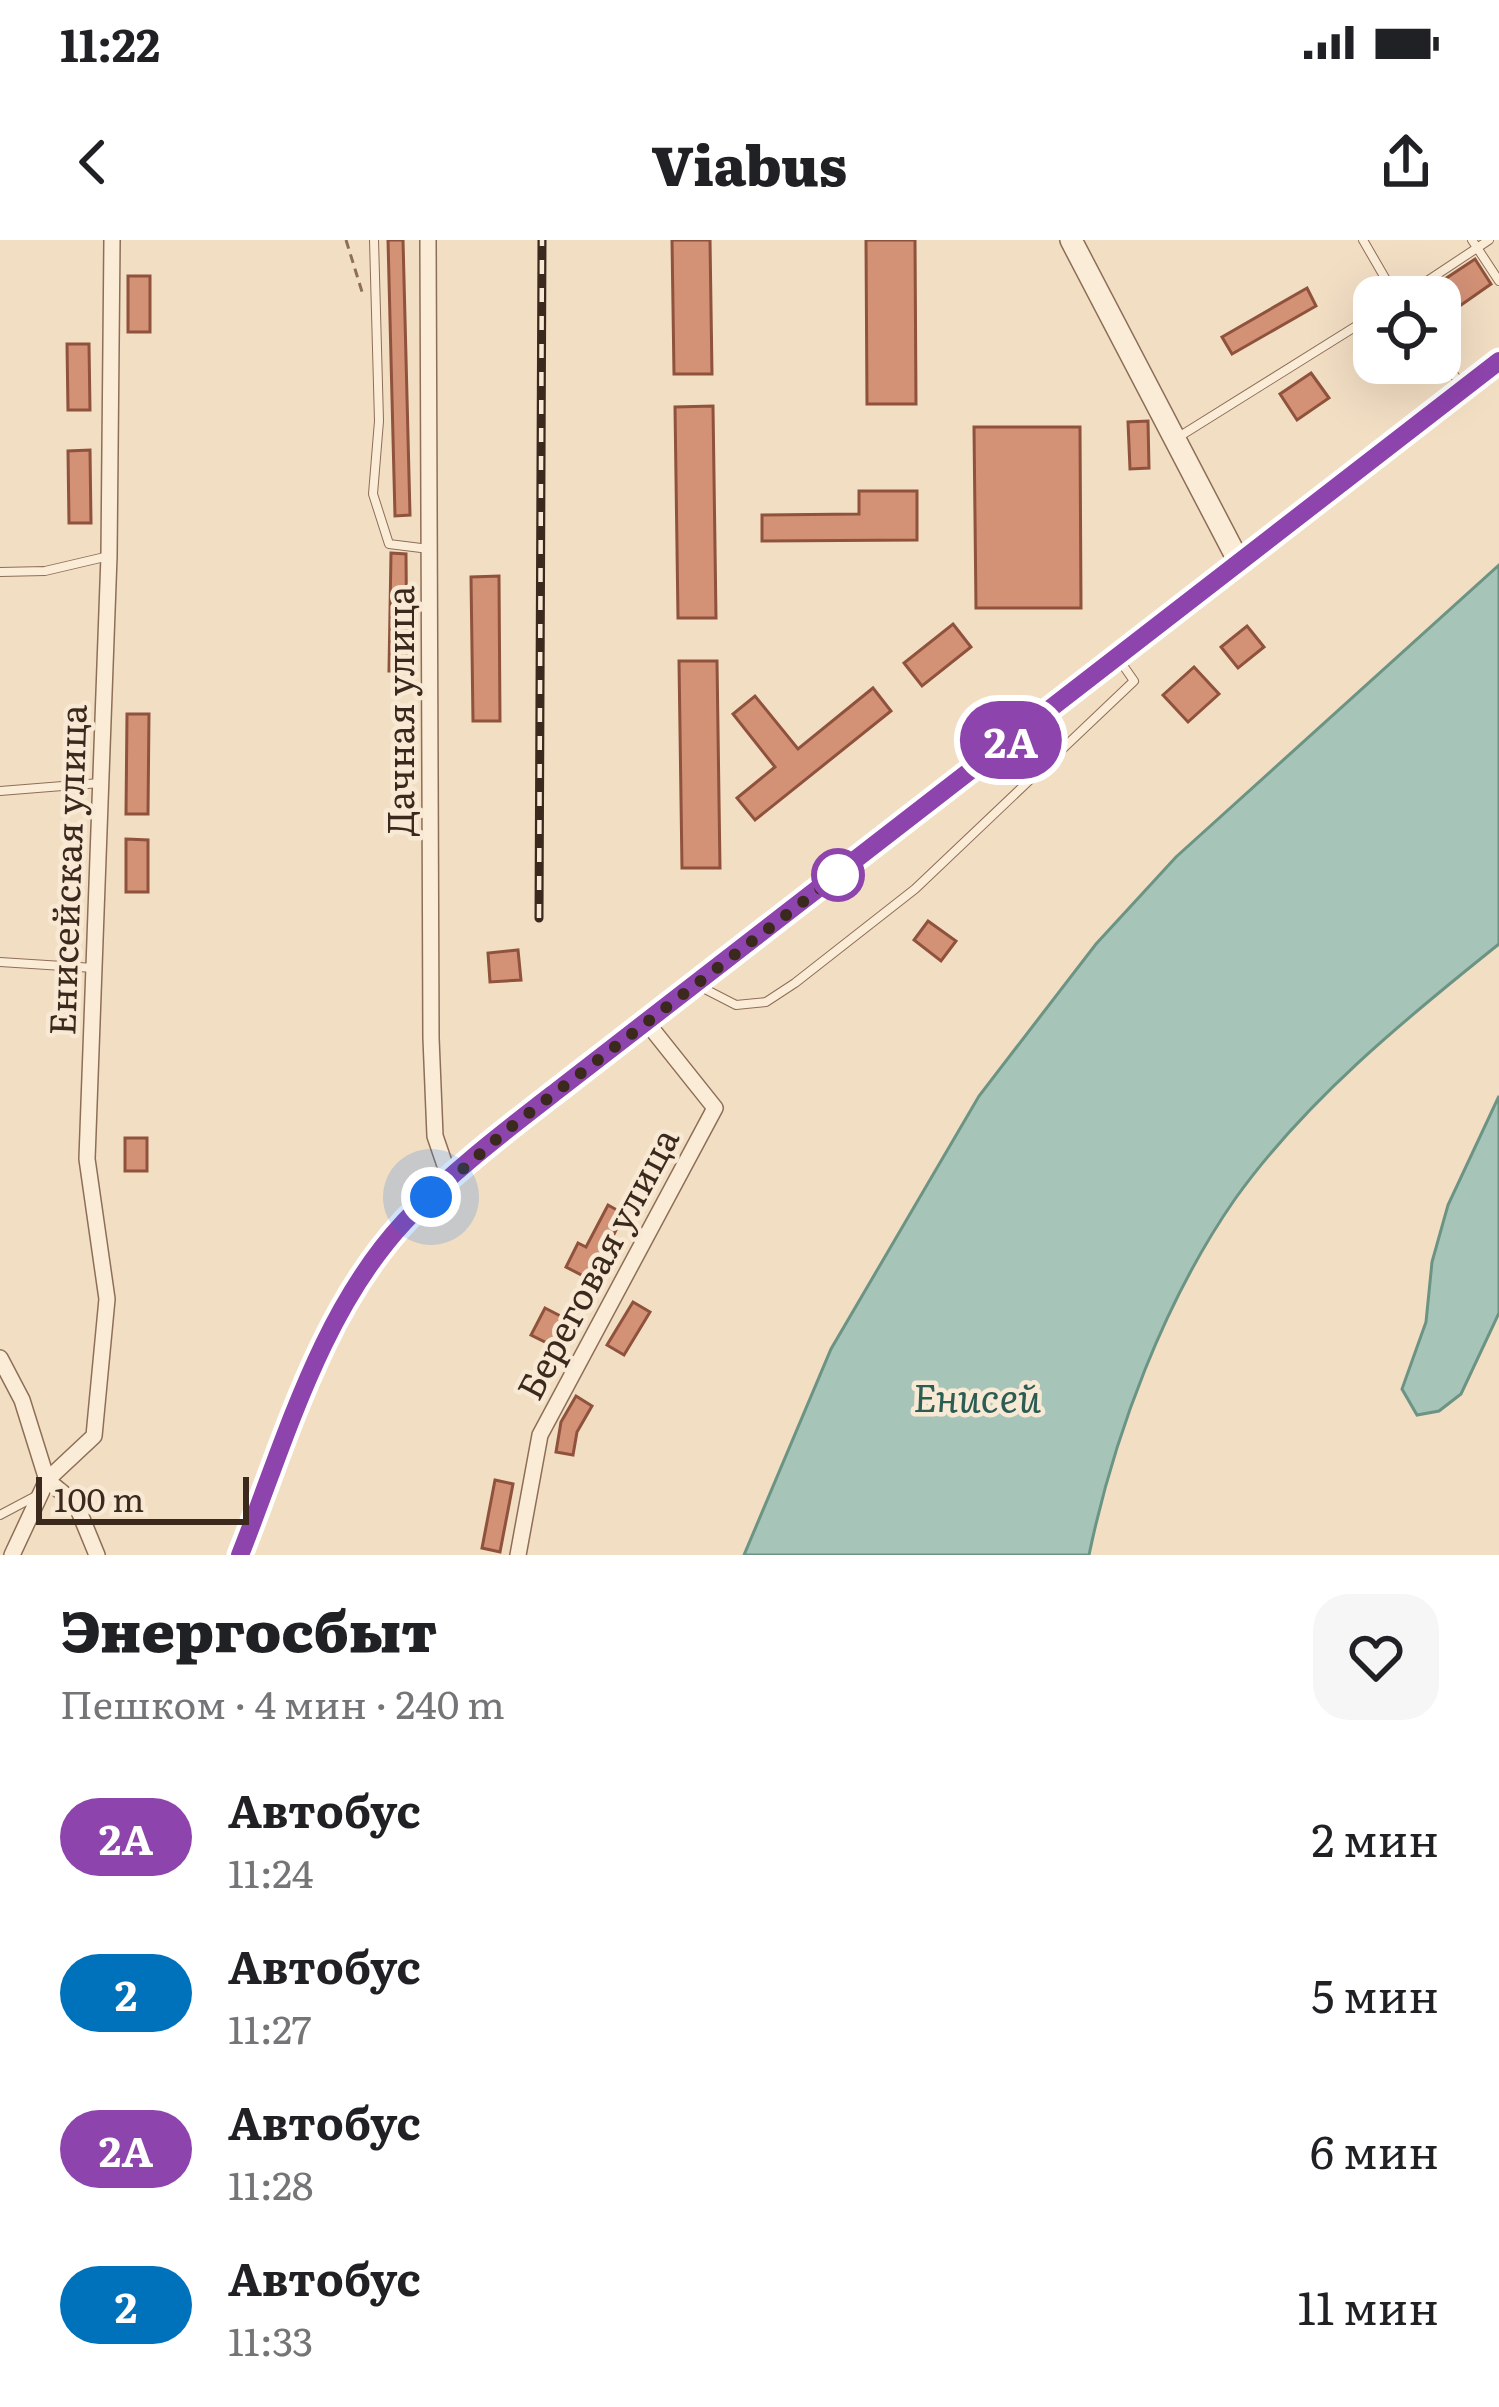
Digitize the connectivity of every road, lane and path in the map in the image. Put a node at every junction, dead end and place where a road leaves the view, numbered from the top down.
1 (112, 240) edge
2 (346, 240) edge
3 (374, 240) edge
4 (428, 240) edge
5 (1071, 240) edge
6 (1363, 240) edge
7 (1489, 240) edge
8 (1474, 244) edge
9 (1386, 276) edge
10 (1429, 276) edge
11 (1499, 281) edge
12 (376, 314) junction
13 (1353, 328) edge
14 (1499, 362) edge
15 (1461, 383) edge
16 (1465, 388) junction
17 (1175, 439) junction
18 (431, 549) junction
19 (109, 556) junction
20 (1239, 562) junction
21 (0, 572) edge
22 (1118, 657) junction
23 (102, 782) junction
24 (0, 791) edge
25 (0, 962) edge
26 (95, 968) junction
27 (697, 985) junction
28 (648, 1024) junction
29 (450, 1180) junction
30 (0, 1358) edge
31 (44, 1487) junction
32 (0, 1515) edge
33 (12, 1555) edge
34 (97, 1555) edge
35 (240, 1555) edge
36 (518, 1555) edge

1 - 19 street, Енисейская улица
2 - 12 path
3 - 12 lane
4 - 18 street, Дачная улица
5 - 17 main road
6 - 9 lane
7 - 8 lane
8 - 10 lane
8 - 11 lane
12 - 18 lane
13 - 17 lane
14 - 16 main road
15 - 16 lane
16 - 20 main road
17 - 20 main road
18 - 29 street, Дачная улица
19 - 21 lane
19 - 23 street, Енисейская улица
20 - 22 main road
22 - 27 main road
22 - 27 lane
23 - 24 lane
23 - 26 street, Енисейская улица
25 - 26 lane
26 - 31 street, Енисейская улица
27 - 28 main road
28 - 29 main road
28 - 36 street, Береговая улица
29 - 35 main road
30 - 31 street
31 - 32 lane
31 - 33 street
31 - 34 street

